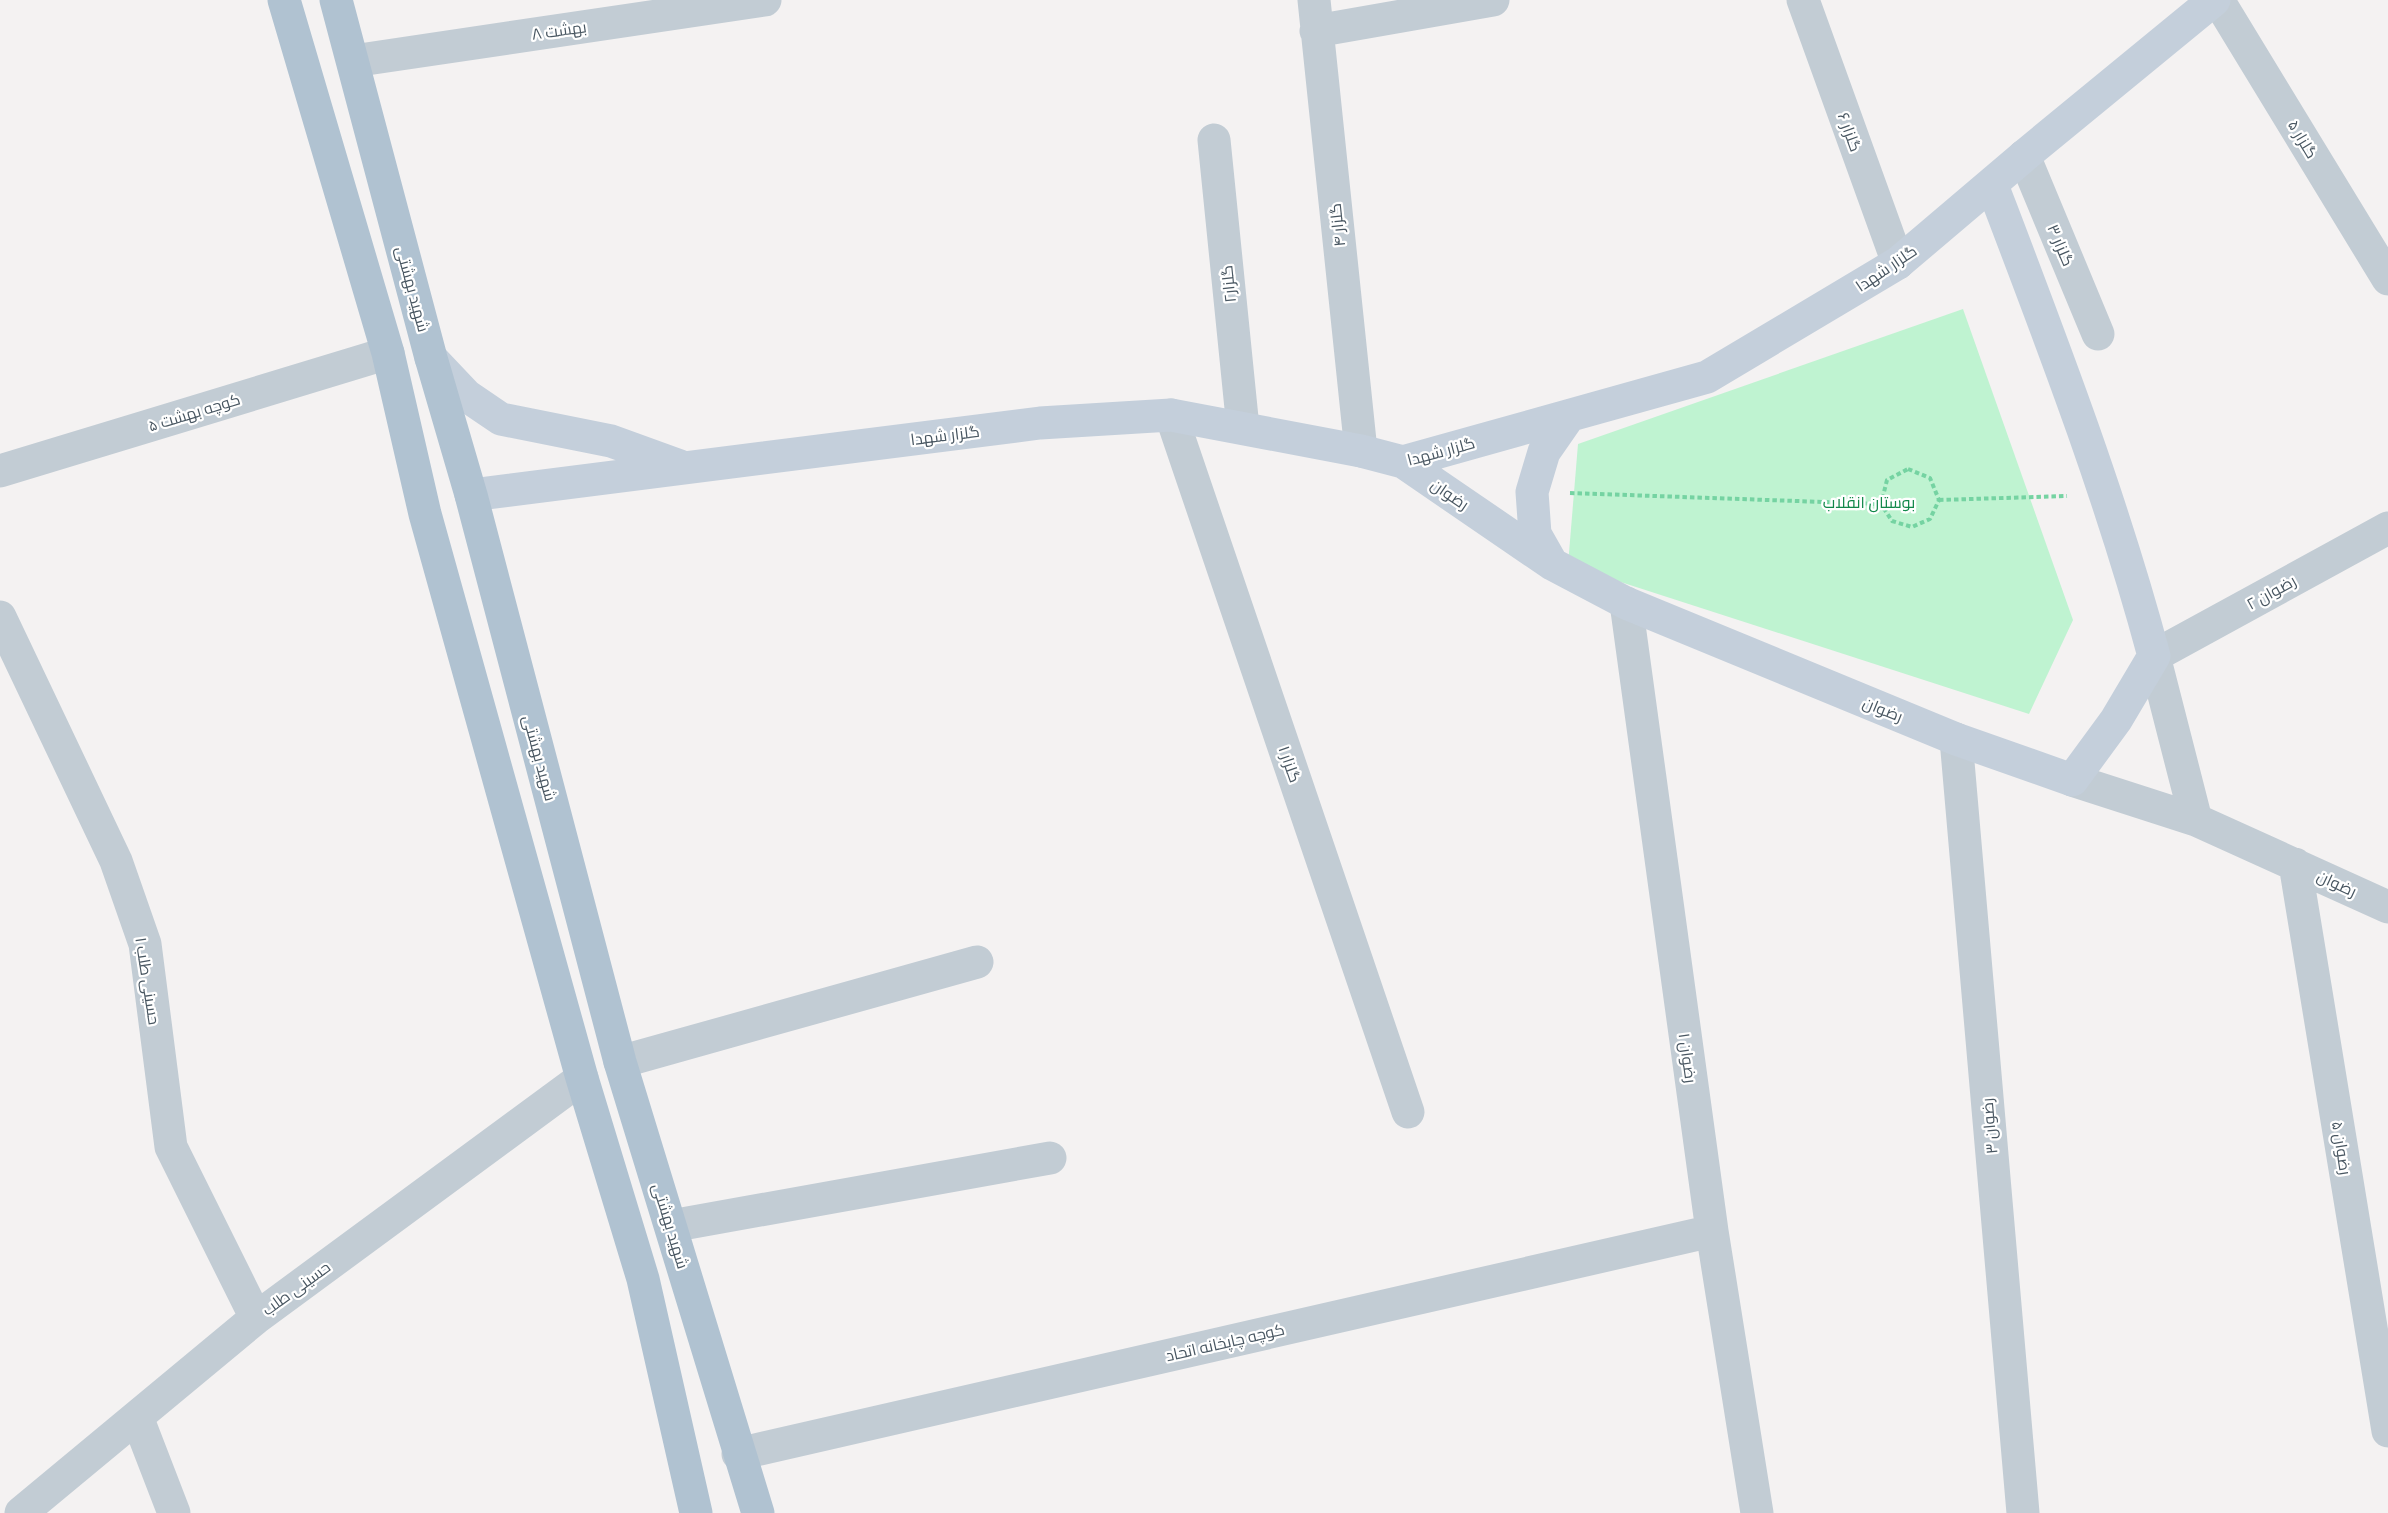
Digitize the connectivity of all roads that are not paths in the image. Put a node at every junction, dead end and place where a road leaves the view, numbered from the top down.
1 (284, 0) edge
2 (336, 0) edge
3 (765, 0) edge
4 (1493, 0) edge
5 (1803, 0) edge
6 (2216, 0) edge
7 (1315, 15) edge
8 (353, 61) junction
9 (1214, 140) dead end
10 (2024, 156) junction
11 (1992, 185) junction
12 (1898, 263) junction
13 (2388, 279) edge
14 (2098, 334) dead end
15 (388, 353) junction
16 (431, 358) junction
17 (1171, 415) junction
18 (1569, 416) junction
19 (1243, 428) junction
20 (1361, 451) junction
21 (1403, 462) junction
22 (684, 467) junction
23 (0, 471) edge
24 (471, 495) junction
25 (423, 502) junction
26 (2388, 528) edge
27 (1552, 564) junction
28 (1626, 603) junction
29 (0, 617) edge
30 (2154, 656) junction
31 (1956, 739) junction
32 (2072, 780) junction
33 (2196, 820) junction
34 (2295, 864) junction
35 (2388, 907) edge
36 (977, 962) dead end
37 (620, 1062) junction
38 (582, 1078) junction
39 (1408, 1112) dead end
40 (1050, 1158) dead end
41 (671, 1226) junction
42 (1712, 1231) junction
43 (256, 1318) junction
44 (137, 1417) junction
45 (2388, 1431) edge
46 (738, 1454) junction
47 (21, 1513) edge
48 (174, 1513) edge
49 (696, 1513) edge
50 (758, 1513) edge
51 (1757, 1513) edge
52 (2023, 1513) edge

1 - 15 main road
2 - 8 main road, شهید بهشتی
3 - 8 street, بهشت ۸
4 - 7 street
5 - 12 street, گلزار ۶
6 - 10 main road, گلزار شهدا
6 - 13 street, گلزار ۵
7 - 20 street, گلزار ۴
8 - 16 main road, شهید بهشتی
9 - 19 street, گلزار۲
10 - 11 main road, گلزار شهدا
10 - 14 street, گلزار ۳
11 - 12 main road, گلزار شهدا
11 - 30 main road
12 - 18 main road, گلزار شهدا
15 - 23 street, کوچه بهشت ۵
15 - 25 main road
16 - 22 main road
16 - 24 main road, شهید بهشتی
17 - 19 main road, گلزار شهدا
17 - 22 main road, گلزار شهدا
17 - 39 street, گلزار ۱
18 - 21 main road, گلزار شهدا
18 - 27 main road
19 - 20 main road, گلزار شهدا
20 - 21 main road, گلزار شهدا
21 - 27 main road, رضوان
22 - 24 main road, گلزار شهدا
24 - 25 main road
24 - 37 main road, شهید بهشتی
25 - 38 main road
26 - 30 street, رضوان ۲
27 - 28 main road, رضوان
28 - 31 main road, رضوان
28 - 42 street, رضوان ۱
29 - 43 street, حسینی طلب ۱
30 - 32 main road
30 - 33 street
31 - 32 main road, رضوان
31 - 52 street, رضوان ۳
32 - 33 street, رضوان
33 - 34 street, رضوان
34 - 35 street, رضوان
34 - 45 street, رضوان ۵
36 - 37 street
37 - 41 main road, شهید بهشتی
38 - 43 street, حسینی طلب
38 - 49 main road
40 - 41 street
41 - 46 main road, شهید بهشتی
42 - 46 street, کوچه چاپخانه اتحاد
42 - 51 street, رضوان ۱
43 - 44 street, حسینی طلب
44 - 47 street, حسینی طلب
44 - 48 street
46 - 50 main road, شهید بهشتی

